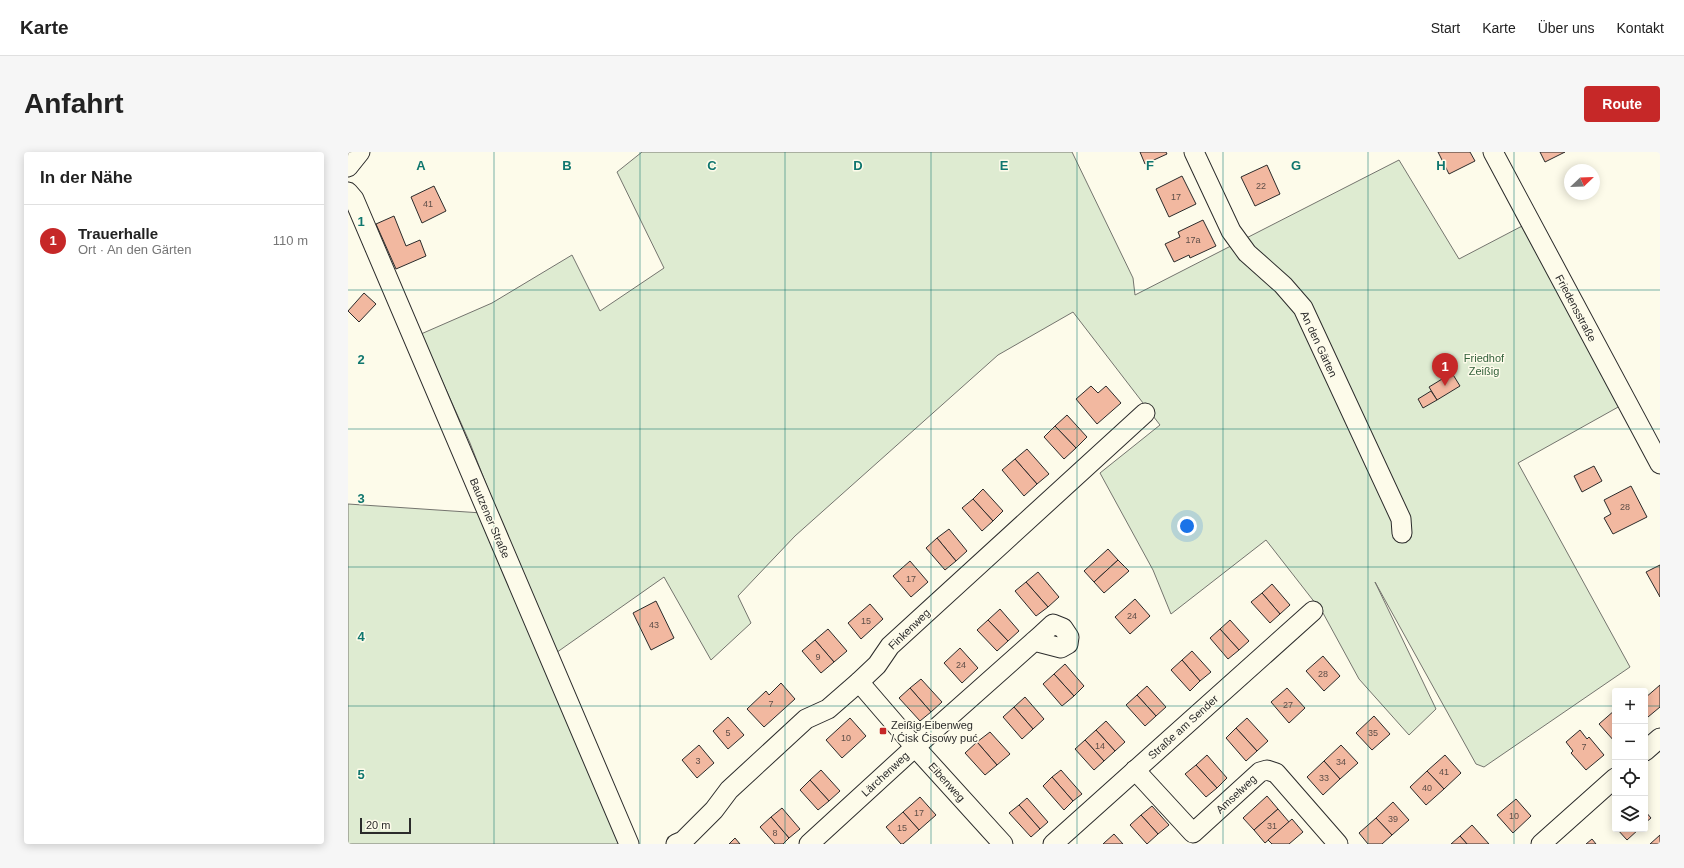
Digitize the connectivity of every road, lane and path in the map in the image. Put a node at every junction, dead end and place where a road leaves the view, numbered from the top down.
1 (360, 152) edge
2 (1194, 152) edge
3 (1493, 152) edge
4 (348, 167) edge
5 (348, 192) edge
6 (1145, 413) dead end
7 (1660, 464) edge
8 (1402, 533) dead end
9 (1313, 611) dead end
10 (1034, 641) dead end
11 (859, 682) junction
12 (1660, 738) edge
13 (915, 747) junction
14 (1648, 748) edge
15 (1136, 770) junction
16 (1612, 781) edge
17 (630, 844) edge
18 (676, 844) edge
19 (809, 844) edge
20 (1003, 844) edge
21 (1053, 844) edge
22 (1338, 844) edge
23 (1541, 844) edge

1 - 4 street
2 - 8 street, An den Gärten
3 - 7 street, Friedensstraße
5 - 17 street, Bautzener Straße
6 - 11 street, Finkenweg
9 - 15 street, Straße am Sender
10 - 13 street, Lärchenweg
11 - 13 street, Eibenweg
11 - 18 street, Finkenweg
12 - 14 street
13 - 19 street, Lärchenweg
13 - 20 street, Eibenweg
15 - 21 street, Straße am Sender
15 - 22 street, Amselweg
16 - 23 street

